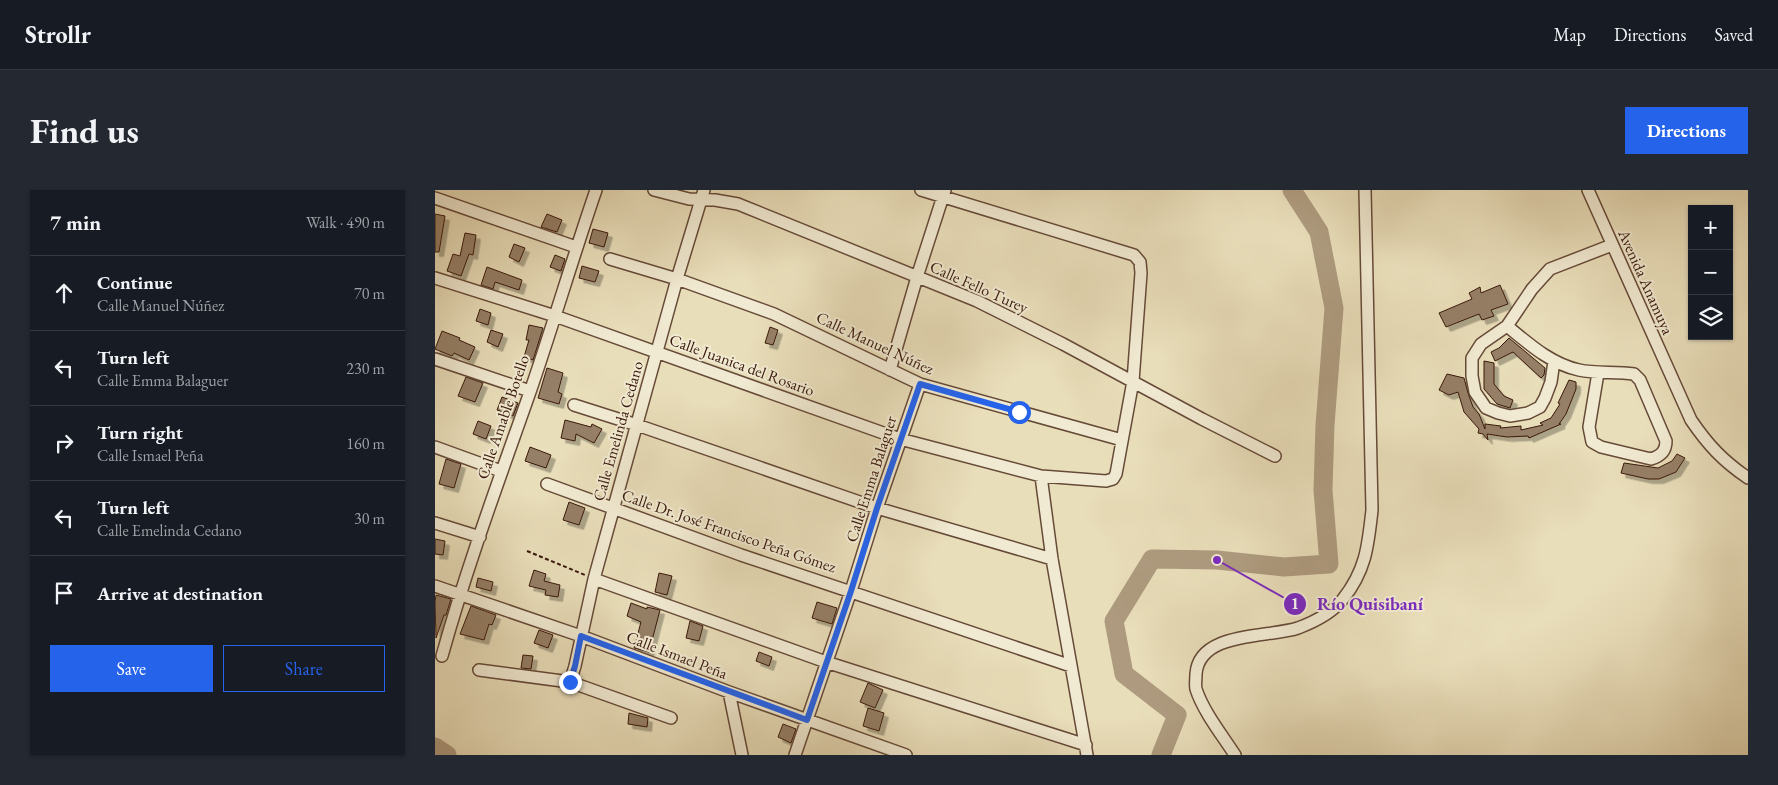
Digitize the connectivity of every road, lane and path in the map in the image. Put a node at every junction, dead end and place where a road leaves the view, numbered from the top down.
1 (596, 190) edge
2 (655, 190) edge
3 (921, 190) edge
4 (1365, 190) edge
5 (1588, 190) edge
6 (944, 194) edge
7 (702, 195) edge
8 (435, 198) edge
9 (1612, 245) junction
10 (576, 247) junction
11 (610, 258) dead end
12 (917, 277) junction
13 (435, 278) edge
14 (677, 279) junction
15 (555, 316) junction
16 (1507, 326) junction
17 (657, 352) junction
18 (435, 359) edge
19 (1554, 361) junction
20 (890, 370) junction
21 (1598, 372) junction
22 (1133, 381) junction
23 (920, 384) junction
24 (530, 392) junction
25 (574, 405) dead end
26 (637, 425) junction
27 (900, 439) junction
28 (1122, 440) junction
29 (435, 447) edge
30 (1275, 456) dead end
31 (501, 471) junction
32 (1041, 476) junction
33 (1748, 478) edge
34 (547, 484) dead end
35 (613, 508) junction
36 (877, 508) junction
37 (435, 523) edge
38 (480, 538) junction
39 (527, 551) dead end
40 (1052, 560) junction
41 (594, 579) junction
42 (435, 586) edge
43 (851, 591) junction
44 (459, 594) junction
45 (581, 636) junction
46 (442, 656) dead end
47 (826, 662) junction
48 (1071, 666) junction
49 (479, 670) dead end
50 (570, 682) junction
51 (729, 692) junction
52 (671, 718) dead end
53 (807, 720) junction
54 (1087, 750) edge
55 (742, 755) edge
56 (795, 755) edge
57 (906, 755) edge
58 (1235, 755) edge

1 - 10 street, Calle Amable Botello
2 - 7 street, Calle Fello Turey
3 - 6 street
4 - 58 street
5 - 9 street, Avenida Anamuya
6 - 12 street
6 - 22 street
7 - 12 street, Calle Fello Turey
7 - 14 street, Calle Emelinda Cedano
8 - 10 street
9 - 16 street
9 - 33 street, Avenida Anamuya
10 - 15 street, Calle Amable Botello
11 - 14 street, Calle Manuel Núñez
12 - 20 street
12 - 22 street, Calle Fello Turey
13 - 15 street, Calle Juanica del Rosario
14 - 17 street, Calle Emelinda Cedano
14 - 20 street, Calle Manuel Núñez
15 - 17 street, Calle Juanica del Rosario
15 - 24 street, Calle Amable Botello
16 - 19 street
16 - 19 street
17 - 26 street, Calle Emelinda Cedano
17 - 27 street, Calle Juanica del Rosario
18 - 24 street
19 - 21 street
20 - 23 street, Calle Manuel Núñez
21 - 21 street
22 - 28 street
22 - 30 street, Calle Fello Turey
23 - 27 street, Calle Emma Balaguer
23 - 28 street, Calle Manuel Núñez
24 - 31 street, Calle Amable Botello
25 - 26 street
26 - 35 street, Calle Emelinda Cedano
26 - 36 street
27 - 32 street, Calle Juanica del Rosario
27 - 36 street, Calle Emma Balaguer
28 - 32 street, Calle Juanica del Rosario
29 - 31 street
31 - 38 street, Calle Amable Botello
32 - 40 street
34 - 35 street, Calle Dr. José Francisco Peña Gómez
35 - 41 street, Calle Emelinda Cedano
35 - 43 street, Calle Dr. José Francisco Peña Gómez
36 - 40 street
36 - 43 street, Calle Emma Balaguer
37 - 38 street
38 - 44 street, Calle Amable Botello
39 - 41 path
40 - 48 street
41 - 45 street, Calle Emelinda Cedano
41 - 47 street
42 - 44 street, Calle Ismael Peña
43 - 47 street, Calle Emma Balaguer
43 - 48 street, Calle Dr. José Francisco Peña Gómez
44 - 45 street, Calle Ismael Peña
44 - 46 street, Calle Amable Botello
45 - 50 street, Calle Emelinda Cedano
45 - 51 street, Calle Ismael Peña
47 - 53 street, Calle Emma Balaguer
47 - 54 street
48 - 54 street
49 - 50 street
50 - 52 street
51 - 53 street, Calle Ismael Peña
51 - 55 street
53 - 56 street, Calle Emma Balaguer
53 - 57 street, Calle Ismael Peña

